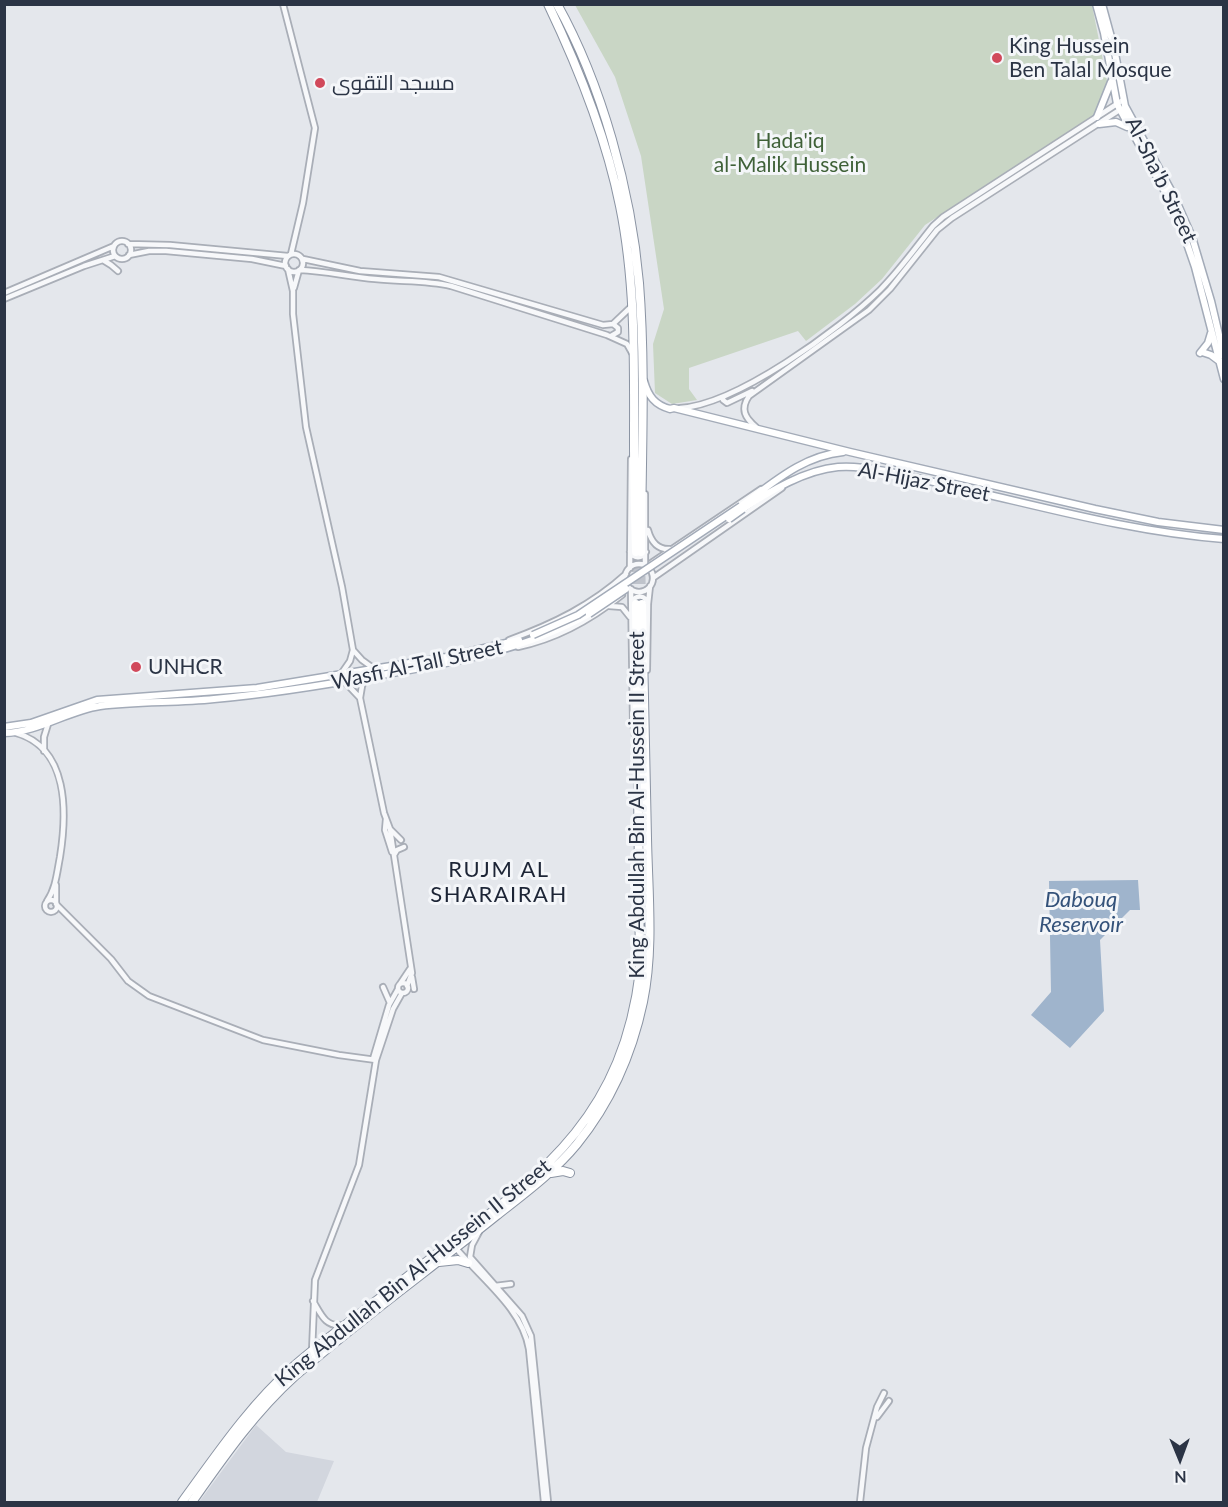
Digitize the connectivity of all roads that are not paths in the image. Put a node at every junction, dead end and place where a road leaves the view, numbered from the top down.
1 (283, 4) edge
2 (548, 4) edge
3 (557, 4) edge
4 (1096, 4) edge
5 (1102, 4) edge
6 (1112, 82) junction
7 (1121, 105) junction
8 (1098, 121) junction
9 (1128, 127) junction
10 (128, 244) junction
11 (114, 246) junction
12 (129, 255) junction
13 (289, 255) junction
14 (115, 256) junction
15 (303, 259) junction
16 (103, 260) junction
17 (287, 268) junction
18 (300, 270) junction
19 (118, 271) dead end
20 (293, 291) junction
21 (4, 294) edge
22 (4, 300) edge
23 (632, 306) junction
24 (613, 324) junction
25 (1211, 330) junction
26 (612, 336) junction
27 (1221, 358) edge
28 (634, 359) junction
29 (783, 364) junction
30 (642, 366) junction
31 (787, 370) junction
32 (1224, 379) edge
33 (755, 391) junction
34 (723, 397) junction
35 (674, 408) junction
36 (761, 430) junction
37 (638, 444) junction
38 (850, 452) junction
39 (790, 483) junction
40 (772, 484) junction
41 (742, 507) junction
42 (646, 525) junction
43 (1224, 529) edge
44 (1224, 540) edge
45 (670, 549) junction
46 (638, 552) junction
47 (657, 558) junction
48 (646, 566) junction
49 (669, 567) junction
50 (630, 568) junction
51 (626, 574) junction
52 (653, 578) junction
53 (650, 586) junction
54 (631, 589) junction
55 (605, 592) junction
56 (614, 602) junction
57 (639, 604) junction
58 (609, 606) junction
59 (631, 623) junction
60 (353, 650) junction
61 (491, 650) junction
62 (374, 669) junction
63 (367, 677) junction
64 (342, 678) junction
65 (218, 695) junction
66 (360, 698) junction
67 (48, 724) junction
68 (4, 727) edge
69 (15, 732) junction
70 (4, 733) edge
71 (44, 751) junction
72 (638, 752) junction
73 (386, 819) junction
74 (390, 829) junction
75 (401, 840) dead end
76 (404, 847) dead end
77 (393, 856) junction
78 (56, 882) junction
79 (47, 901) junction
80 (56, 903) junction
81 (53, 912) junction
82 (68, 915) junction
83 (411, 971) junction
84 (407, 986) junction
85 (383, 987) dead end
86 (400, 989) junction
87 (414, 989) dead end
88 (390, 1003) junction
89 (375, 1059) junction
90 (549, 1173) junction
91 (570, 1173) dead end
92 (480, 1229) junction
93 (454, 1245) junction
94 (437, 1263) junction
95 (468, 1263) junction
96 (511, 1284) dead end
97 (495, 1286) junction
98 (313, 1301) junction
99 (345, 1325) junction
100 (312, 1351) junction
101 (884, 1393) dead end
102 (889, 1401) dead end
103 (875, 1419) junction
104 (182, 1503) edge
105 (192, 1503) edge
106 (544, 1503) edge
107 (548, 1503) edge
108 (860, 1503) edge

1 - 13 street
2 - 23 highway
3 - 30 highway
4 - 6 main road, Al-Sha'b Street
5 - 7 main road, Al-Sha'b Street
6 - 7 main road, Al-Sha'b Street
6 - 8 main road
7 - 8 street
7 - 9 main road, Al-Sha'b Street
7 - 27 main road, Al-Sha'b Street
8 - 9 main road
8 - 29 street
8 - 31 street
9 - 25 main road, Al-Sha'b Street
10 - 11 street
10 - 12 street
10 - 13 street
11 - 14 street
11 - 21 street
12 - 14 street
12 - 17 street
13 - 15 street
13 - 17 street
14 - 16 street
15 - 18 street
15 - 24 street
16 - 19 street
16 - 22 street
17 - 18 street
17 - 20 street
18 - 20 street
18 - 26 street
20 - 60 street
23 - 24 street
23 - 28 highway
24 - 26 street
25 - 27 main road, Al-Sha'b Street
25 - 27 main road
26 - 28 street
27 - 32 main road, Al-Sha'b Street
28 - 37 highway
29 - 31 street
29 - 34 street
30 - 35 main road, Al-Hijaz Street
30 - 37 highway
31 - 33 street
33 - 34 street
33 - 36 street
34 - 35 street
35 - 36 main road, Al-Hijaz Street
36 - 38 main road, Al-Hijaz Street
37 - 42 street
37 - 46 highway
38 - 40 main road, Al-Hijaz Street
38 - 43 main road, Al-Hijaz Street
39 - 41 main road, Wasfi Al-Tall Street
39 - 44 main road, Al-Hijaz Street
39 - 49 street, Al-Hijaz Street
40 - 41 main road, Wasfi Al-Tall Street
40 - 45 street, Al-Hijaz Street
41 - 61 main road, Wasfi Al-Tall Street, bridge
42 - 45 street
42 - 46 street
45 - 47 street, Al-Hijaz Street
46 - 48 street
46 - 50 street
47 - 48 street, Al-Hijaz Street
47 - 49 street
48 - 50 street
48 - 52 street
49 - 52 street, Al-Hijaz Street
50 - 51 street
51 - 54 street
51 - 55 street
52 - 53 street
53 - 54 street
53 - 57 street
54 - 56 street
54 - 57 street
55 - 56 street
55 - 61 street
56 - 58 street
57 - 59 street
57 - 72 highway, King Abdullah Bin Al-Hussein II Street
57 - 90 highway, King Abdullah Bin Al-Hussein II Street
58 - 59 street
58 - 61 street
59 - 72 street
60 - 62 street
60 - 64 street
61 - 62 main road, Wasfi Al-Tall Street
61 - 63 main road, Wasfi Al-Tall Street
62 - 64 main road, Wasfi Al-Tall Street
63 - 64 main road, Wasfi Al-Tall Street
63 - 66 street
64 - 65 main road, Wasfi Al-Tall Street
64 - 66 street
65 - 67 main road, Wasfi Al-Tall Street
65 - 68 main road, Wasfi Al-Tall Street
66 - 73 street
67 - 69 main road, Wasfi Al-Tall Street
67 - 71 street
69 - 70 main road, Wasfi Al-Tall Street
69 - 71 street
71 - 78 street
72 - 93 highway, King Abdullah Bin Al-Hussein II Street
73 - 74 street
73 - 77 street
74 - 75 street
74 - 77 street
76 - 77 street
77 - 83 street
78 - 79 street
78 - 80 street
79 - 80 street
79 - 81 street
80 - 81 street
80 - 82 street
81 - 82 street
82 - 89 street
83 - 84 street
83 - 86 street
83 - 87 street
84 - 86 street
84 - 86 street
85 - 88 street
86 - 88 street
86 - 89 street
88 - 89 street
89 - 98 street
90 - 91 highway
90 - 92 highway, King Abdullah Bin Al-Hussein II Street
92 - 93 highway, King Abdullah Bin Al-Hussein II Street
92 - 97 street
93 - 94 highway, King Abdullah Bin Al-Hussein II Street
93 - 95 street
93 - 99 highway, King Abdullah Bin Al-Hussein II Street
94 - 95 highway
94 - 105 highway, King Abdullah Bin Al-Hussein II Street
95 - 106 street
96 - 97 street
97 - 107 street
98 - 99 street
98 - 100 street
99 - 100 highway, King Abdullah Bin Al-Hussein II Street
100 - 104 highway, King Abdullah Bin Al-Hussein II Street
101 - 103 street
102 - 103 street
103 - 108 street

